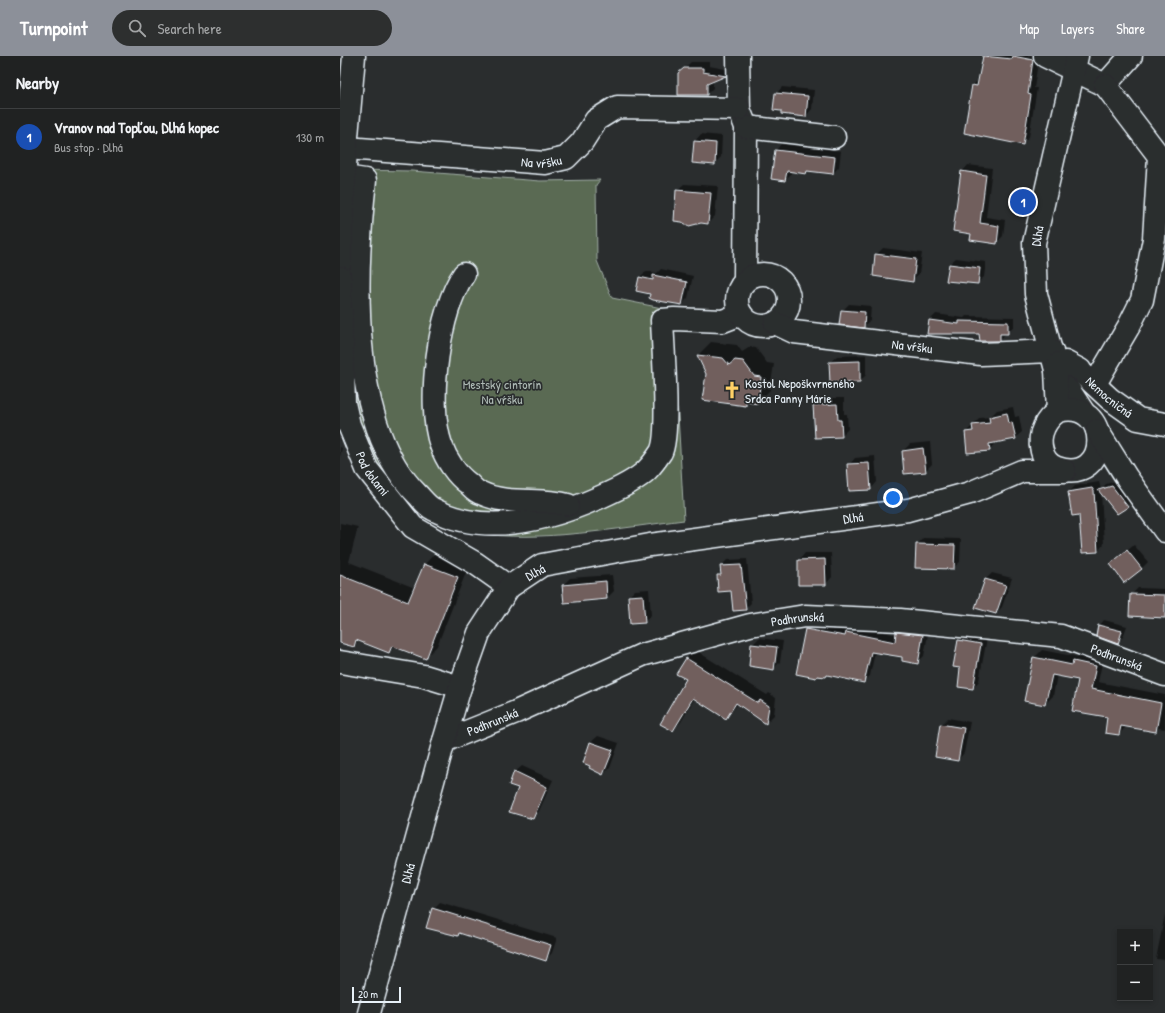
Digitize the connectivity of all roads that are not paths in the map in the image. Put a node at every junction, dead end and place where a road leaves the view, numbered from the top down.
1 (354, 56) edge
2 (738, 56) edge
3 (1045, 56) edge
4 (1131, 56) edge
5 (1076, 63) edge
6 (1105, 85) junction
7 (743, 118) junction
8 (834, 137) dead end
9 (346, 148) junction
10 (1162, 155) edge
11 (344, 177) junction
12 (340, 264) edge
13 (464, 274) dead end
14 (340, 277) edge
15 (745, 281) junction
16 (741, 314) junction
17 (775, 323) junction
18 (1052, 352) junction
19 (1092, 375) junction
20 (1058, 411) junction
21 (1084, 413) junction
22 (1165, 424) edge
23 (1097, 430) junction
24 (1040, 437) junction
25 (1092, 462) junction
26 (1121, 469) junction
27 (1065, 471) junction
28 (1013, 476) junction
29 (574, 507) junction
30 (1165, 531) edge
31 (509, 587) junction
32 (340, 662) edge
33 (1165, 675) edge
34 (460, 687) junction
35 (444, 741) junction
36 (369, 1013) edge

1 - 9 street
2 - 7 street
3 - 5 street
4 - 6 street
5 - 6 street
5 - 18 street, Dlhá
6 - 10 street
7 - 8 street, Na vŕšku
7 - 9 street, Na vŕšku
7 - 15 street
9 - 11 street
10 - 19 street
11 - 12 street
11 - 29 street
13 - 29 street
14 - 31 street, Pod dolami
15 - 16 street
15 - 17 street
16 - 17 street
16 - 29 street
17 - 18 street, Na vŕšku
18 - 19 street, Nemocničná
18 - 19 street, Na vŕšku
18 - 20 street
18 - 21 street
19 - 22 street, Nemocničná
20 - 21 street
20 - 24 street
21 - 23 street
23 - 25 street
23 - 26 street
24 - 27 street
24 - 28 street
25 - 26 street
25 - 27 street
26 - 30 street
27 - 28 street
28 - 31 street, Dlhá
31 - 34 street, Dlhá
32 - 34 street
33 - 35 street, Podhrunská
34 - 35 street, Dlhá
35 - 36 street, Dlhá

